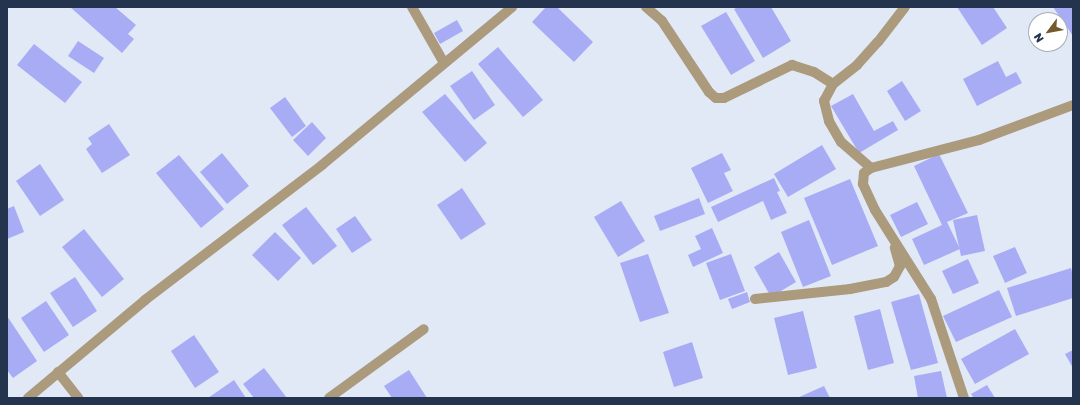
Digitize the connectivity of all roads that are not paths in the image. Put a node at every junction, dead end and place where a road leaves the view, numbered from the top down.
1 (412, 7) edge
2 (512, 7) edge
3 (646, 7) edge
4 (905, 7) edge
5 (444, 63) junction
6 (834, 84) junction
7 (1073, 105) edge
8 (871, 168) junction
9 (891, 237) junction
10 (755, 299) dead end
11 (424, 329) dead end
12 (58, 372) junction
13 (28, 398) edge
14 (78, 398) edge
15 (329, 398) edge
16 (964, 398) edge

1 - 5 street
2 - 5 street
3 - 6 street
4 - 6 street
5 - 12 street
6 - 8 street
7 - 8 street
8 - 9 street
9 - 10 street
9 - 16 street
11 - 15 street
12 - 13 street
12 - 14 street

